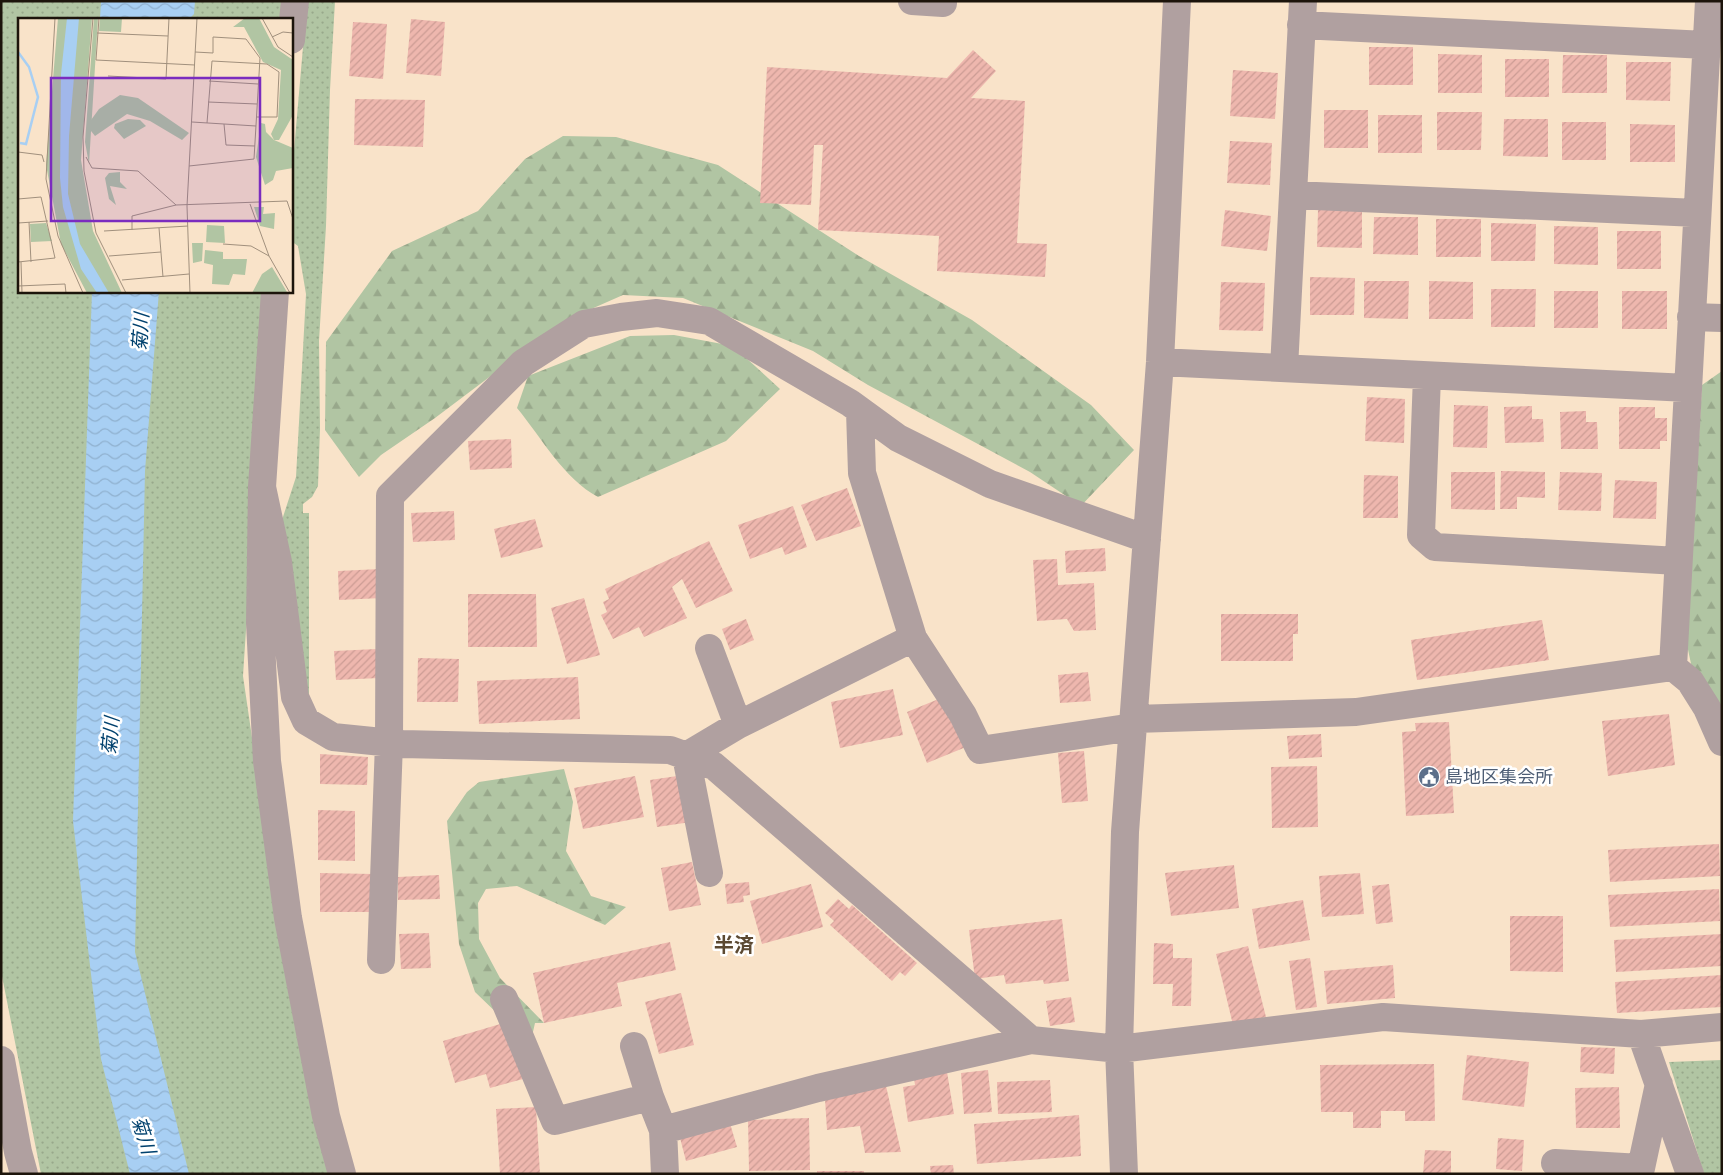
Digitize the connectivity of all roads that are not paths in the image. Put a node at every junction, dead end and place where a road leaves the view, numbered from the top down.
1 (295, 1) edge
2 (912, 1) edge
3 (943, 1) edge
4 (1177, 1) edge
5 (1708, 1) edge
6 (1302, 13) edge
7 (292, 30) edge
8 (1706, 45) junction
9 (1293, 195) junction
10 (1697, 213) junction
11 (275, 292) edge
12 (1691, 317) junction
13 (1722, 318) edge
14 (1160, 362) junction
15 (1284, 368) junction
16 (1427, 376) junction
17 (1688, 388) junction
18 (860, 411) junction
19 (262, 487) junction
20 (1147, 540) junction
21 (1678, 560) junction
22 (913, 638) junction
23 (709, 648) dead end
24 (1673, 667) junction
25 (1134, 723) junction
26 (738, 725) junction
27 (389, 742) junction
28 (1722, 742) edge
29 (686, 756) junction
30 (709, 873) dead end
31 (381, 960) dead end
32 (504, 999) dead end
33 (1722, 1027) edge
34 (1641, 1034) junction
35 (1031, 1040) junction
36 (634, 1046) dead end
37 (1119, 1049) junction
38 (1, 1060) edge
39 (1659, 1084) junction
40 (650, 1097) junction
41 (663, 1130) junction
42 (1555, 1163) dead end
43 (1641, 1171) edge
44 (24, 1174) edge
45 (342, 1174) edge
46 (665, 1174) edge
47 (1124, 1174) edge
48 (1690, 1174) edge

1 - 7 street
2 - 3 street
4 - 14 street
5 - 8 street
6 - 8 street
6 - 9 street
8 - 10 street
9 - 10 street
9 - 15 street
10 - 12 street
11 - 19 street
12 - 13 street
12 - 17 street
14 - 15 street
14 - 20 street
15 - 16 street
16 - 17 street
16 - 21 street
17 - 21 street
18 - 20 street
18 - 22 street
18 - 27 street
19 - 27 street
19 - 45 street
20 - 25 street
21 - 24 street
22 - 25 street
22 - 26 street
23 - 26 street
24 - 25 street
24 - 28 street
25 - 37 street
26 - 29 street
27 - 29 street
27 - 31 street
29 - 30 street
29 - 35 street
32 - 40 street
33 - 34 street
34 - 37 street
34 - 39 street
35 - 37 street
35 - 41 street
36 - 40 street
37 - 47 street
38 - 44 street
39 - 43 street
39 - 48 street
40 - 41 street
41 - 46 street
42 - 43 street

